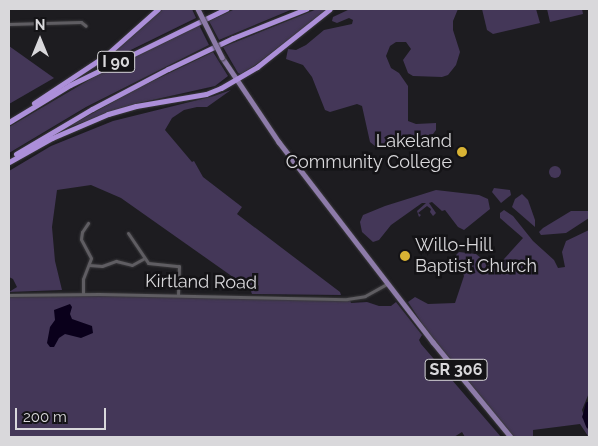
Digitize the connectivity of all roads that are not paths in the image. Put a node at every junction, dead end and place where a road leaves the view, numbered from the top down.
1 (158, 9) edge
2 (198, 9) edge
3 (226, 9) edge
4 (306, 9) edge
5 (330, 9) edge
6 (9, 24) edge
7 (86, 26) dead end
8 (235, 80) junction
9 (9, 121) edge
10 (9, 160) edge
11 (88, 223) dead end
12 (128, 233) dead end
13 (143, 259) junction
14 (89, 265) junction
15 (388, 283) junction
16 (83, 294) junction
17 (9, 295) edge
18 (178, 296) junction
19 (511, 437) edge

1 - 9 highway
2 - 8 main road, SR 306, bridge
3 - 9 highway, I 90
4 - 10 highway, I 90
5 - 8 highway
6 - 7 street
8 - 10 highway
8 - 15 main road, SR 306
11 - 14 street
12 - 13 street
13 - 14 street
13 - 18 street
14 - 16 street
15 - 18 street, Kirtland Road
15 - 19 main road, SR 306
16 - 17 street, Kirtland Road
16 - 18 street, Kirtland Road

